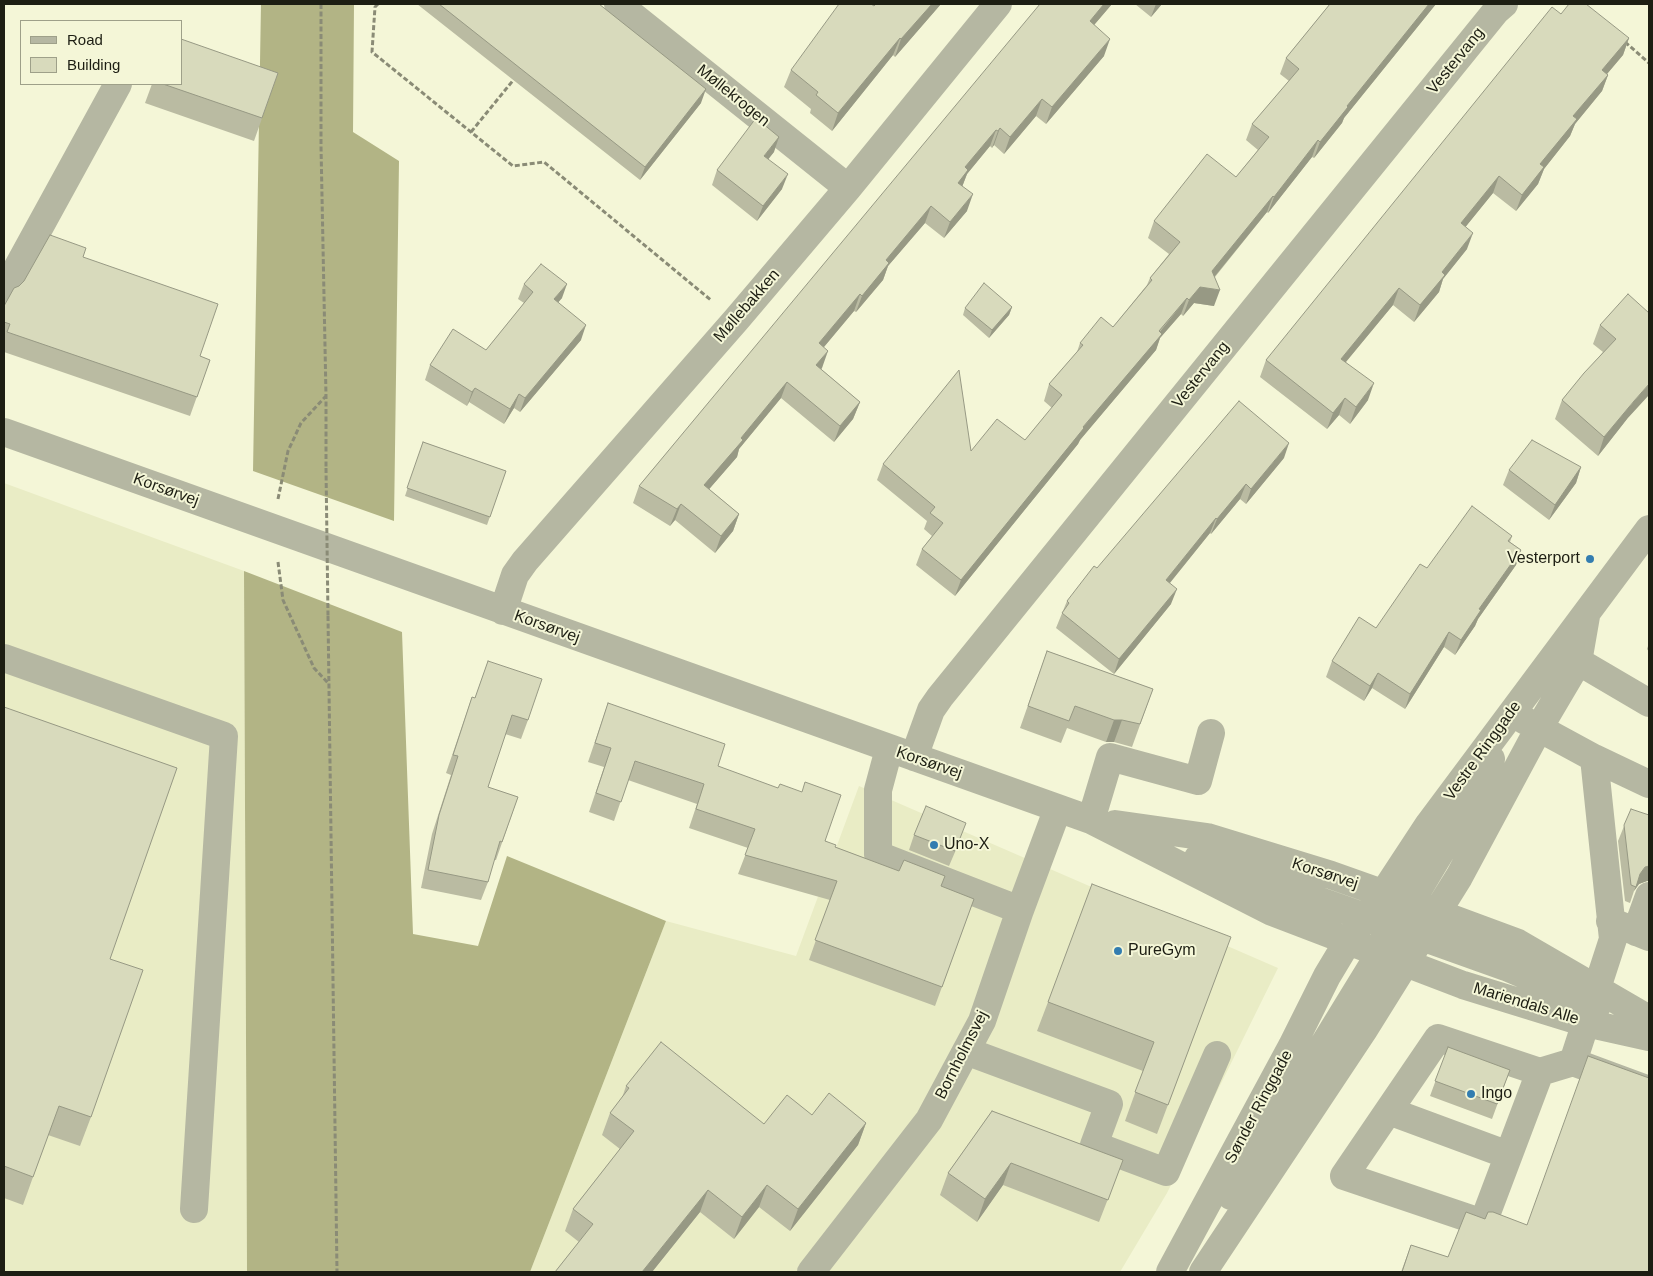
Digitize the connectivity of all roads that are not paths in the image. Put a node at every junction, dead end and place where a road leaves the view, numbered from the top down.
1 (618, 4) edge
2 (998, 4) edge
3 (1504, 4) edge
4 (117, 85) edge
5 (848, 188) junction
6 (4, 292) edge
7 (4, 432) edge
8 (1649, 529) edge
9 (503, 611) junction
10 (1568, 656) junction
11 (4, 658) edge
12 (1649, 703) edge
13 (1512, 713) junction
14 (1540, 728) junction
15 (1211, 733) dead end
16 (902, 753) junction
17 (1594, 758) junction
18 (1649, 784) edge
19 (1058, 808) junction
20 (1091, 820) junction
21 (1384, 894) junction
22 (1649, 896) edge
23 (1020, 910) junction
24 (1437, 913) junction
25 (1610, 921) junction
26 (1395, 932) junction
27 (1643, 934) edge
28 (1348, 941) junction
29 (1592, 1006) junction
30 (1649, 1019) edge
31 (1649, 1027) edge
32 (1649, 1037) edge
33 (966, 1050) junction
34 (1217, 1055) dead end
35 (1572, 1062) junction
36 (1540, 1072) junction
37 (1649, 1090) edge
38 (1389, 1110) junction
39 (1508, 1154) junction
40 (194, 1209) dead end
41 (811, 1272) edge
42 (1170, 1272) edge
43 (1185, 1272) edge
44 (1203, 1272) edge

1 - 5 street, Møllekrogen
2 - 5 street, Møllebakken
3 - 16 street, Vestervang
4 - 6 street
5 - 9 street, Møllebakken
7 - 9 street, Korsørvej
8 - 10 street, Vestre Ringgade
9 - 16 street, Korsørvej
10 - 12 street
10 - 13 street, Vestre Ringgade
10 - 14 street, Vestre Ringgade
11 - 40 street
13 - 14 street
13 - 21 street, Vestre Ringgade
13 - 26 street
14 - 17 street
14 - 24 street, Vestre Ringgade
15 - 20 street
16 - 19 street, Korsørvej
16 - 23 street, Vestervang
17 - 18 street
17 - 25 street
19 - 20 street, Korsørvej
19 - 23 street, Bornholmsvej
20 - 21 street, Korsørvej
20 - 26 street
20 - 28 street, Korsørvej
21 - 26 street, Vestre Ringgade
22 - 27 street
23 - 33 street, Bornholmsvej
24 - 26 street, Vestre Ringgade
24 - 29 street, Mariendals Alle
25 - 27 street
25 - 29 street
26 - 28 street, Sønder Ringgade
26 - 29 street
26 - 43 street
26 - 44 street
28 - 42 street, Sønder Ringgade
29 - 30 street, Mariendals Alle
29 - 31 street
29 - 32 street, Mariendals Alle
29 - 35 street
33 - 34 street
33 - 41 street, Bornholmsvej
35 - 36 street
35 - 37 street
36 - 38 street
36 - 39 street
38 - 39 street
38 - 39 street

